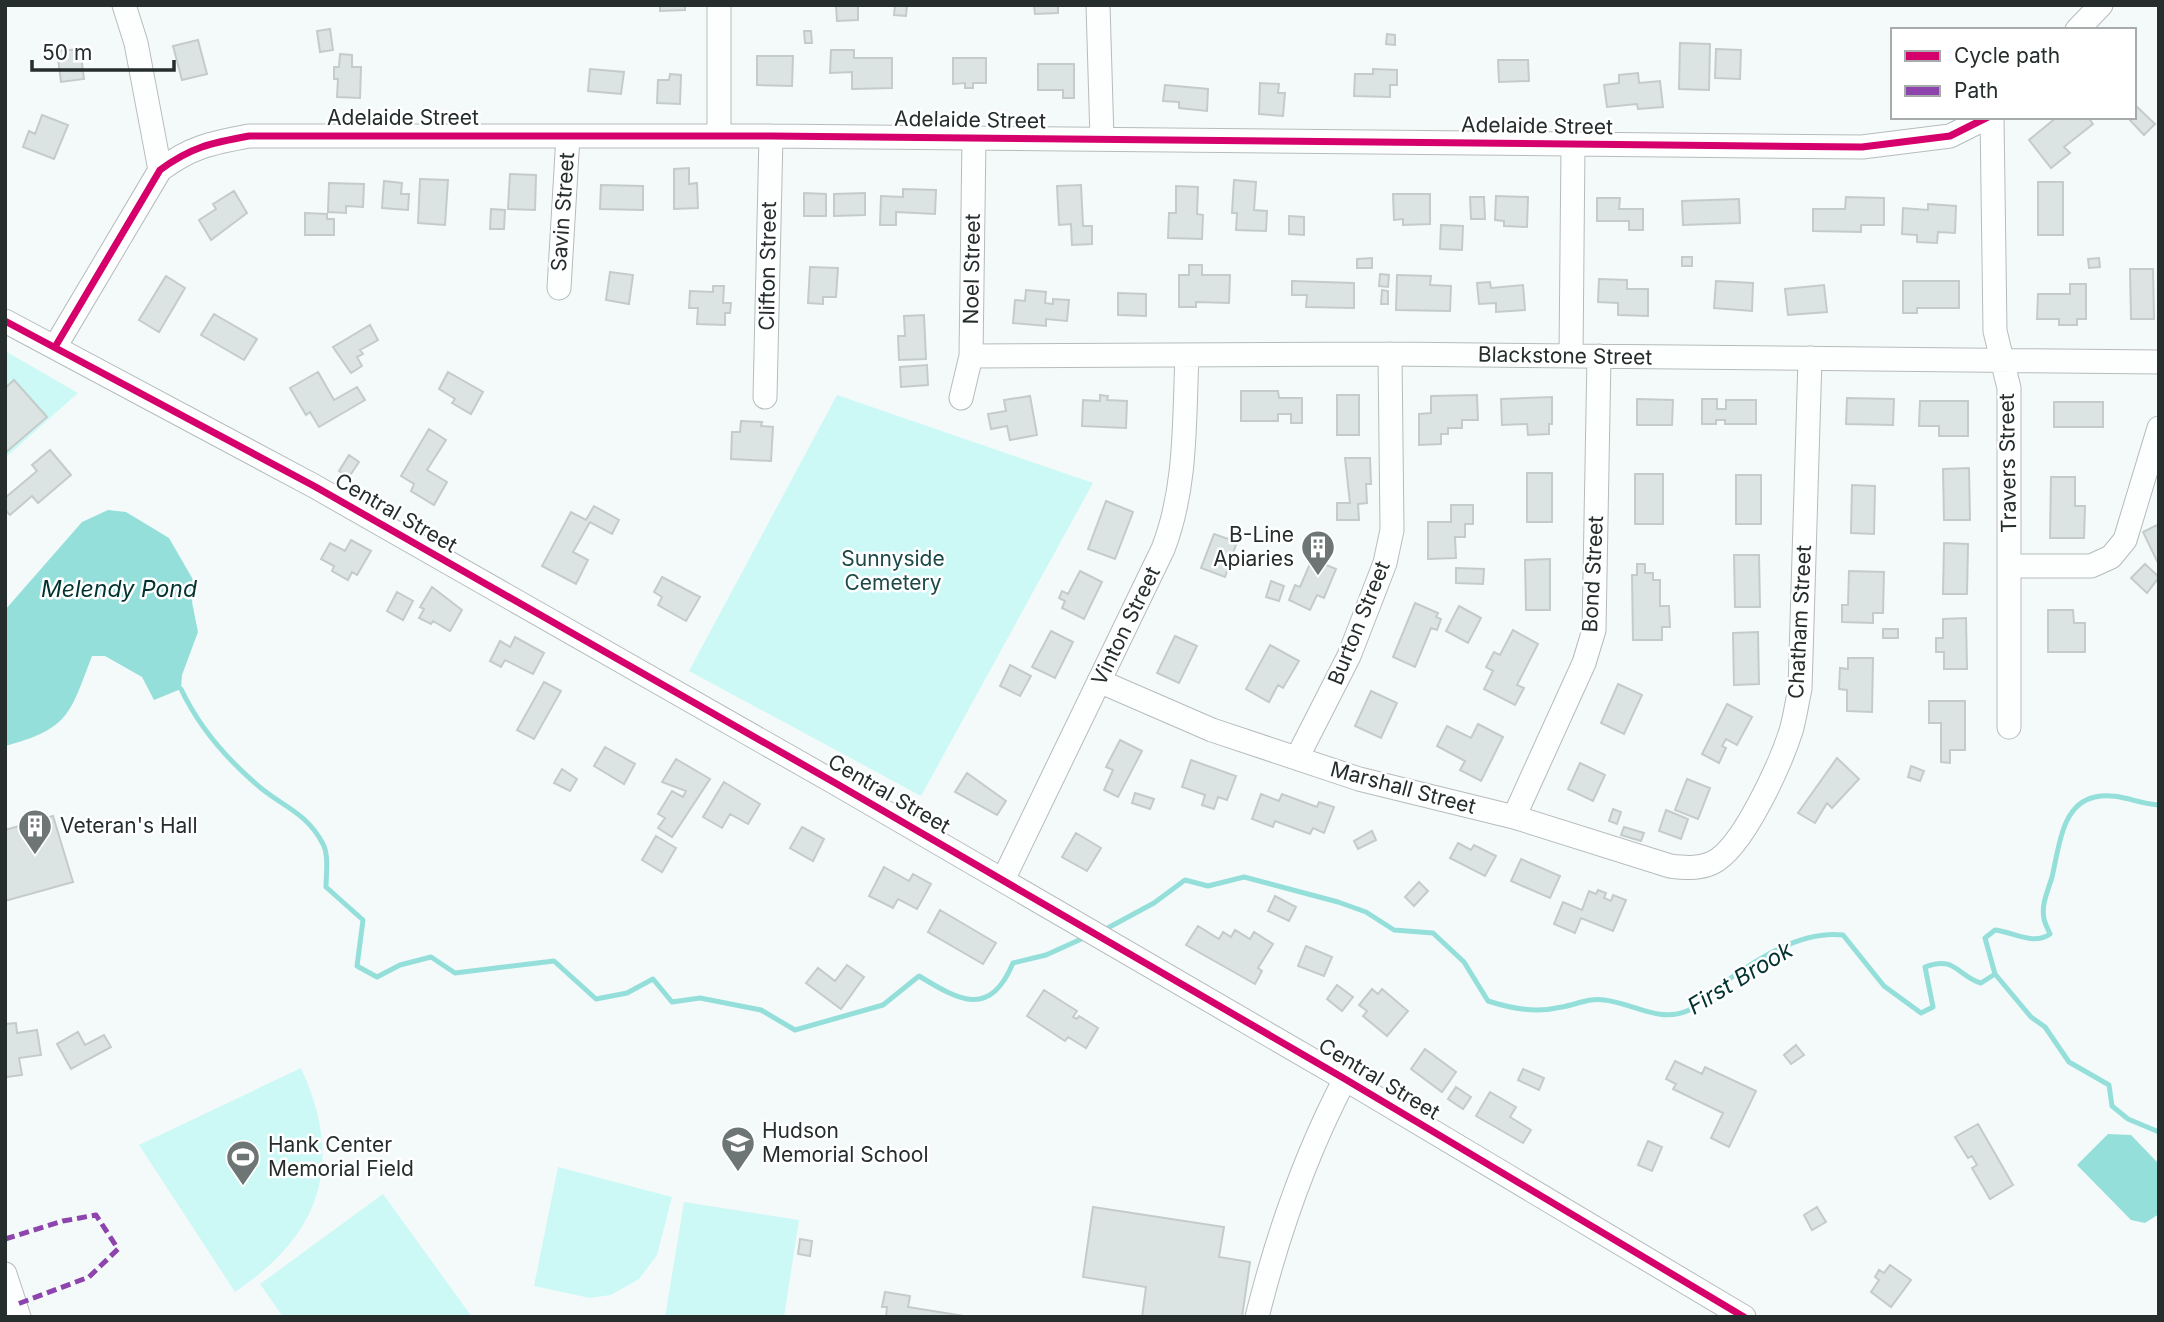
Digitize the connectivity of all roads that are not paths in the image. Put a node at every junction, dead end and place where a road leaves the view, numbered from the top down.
1 (124, 5) edge
2 (719, 5) edge
3 (1098, 5) edge
4 (2101, 5) edge
5 (2079, 28) edge
6 (1986, 119) edge
7 (1990, 119) edge
8 (568, 136) junction
9 (719, 136) junction
10 (771, 136) junction
11 (974, 138) junction
12 (1102, 139) junction
13 (1573, 144) junction
14 (160, 170) junction
15 (559, 288) dead end
16 (5, 321) edge
17 (55, 347) junction
18 (1390, 354) junction
19 (1188, 355) junction
20 (971, 356) junction
21 (1571, 356) junction
22 (1599, 356) junction
23 (1810, 358) junction
24 (2000, 359) junction
25 (2159, 362) edge
26 (765, 397) dead end
27 (961, 398) dead end
28 (2159, 428) edge
29 (2010, 565) junction
30 (1100, 681) junction
31 (2009, 727) dead end
32 (1297, 758) junction
33 (1514, 817) junction
34 (1714, 862) joint
35 (1003, 880) junction
36 (1345, 1079) junction
37 (5, 1274) edge
38 (19, 1317) edge
39 (1257, 1317) edge
40 (1744, 1317) edge

1 - 14 street
2 - 9 street
3 - 12 street
4 - 5 street
6 - 13 street, Adelaide Street
7 - 24 street, Travers Street
8 - 9 street, Adelaide Street
8 - 14 street, Adelaide Street
8 - 15 street, Savin Street
9 - 10 street, Adelaide Street
10 - 11 street, Adelaide Street
10 - 26 street, Clifton Street
11 - 12 street, Adelaide Street
11 - 20 street, Noel Street
12 - 13 street, Adelaide Street
13 - 21 street
14 - 17 street, Adelaide Street
16 - 17 street, Central Street
17 - 35 street, Central Street
18 - 19 street, Blackstone Street
18 - 21 street, Blackstone Street
18 - 32 street, Burton Street
19 - 20 street, Blackstone Street
19 - 30 street, Vinton Street
20 - 27 street, Noel Street
21 - 22 street, Blackstone Street
22 - 23 street, Blackstone Street
22 - 33 street, Bond Street
23 - 24 street, Blackstone Street
23 - 34 street, Chatham Street
24 - 25 street, Blackstone Street
24 - 29 street, Travers Street
28 - 29 street
29 - 31 street, Travers Street
30 - 32 street, Marshall Street
30 - 35 street, Vinton Street
32 - 33 street, Marshall Street
33 - 34 street, Marshall Street
35 - 36 street, Central Street
36 - 39 street
36 - 40 street, Central Street
37 - 38 street

